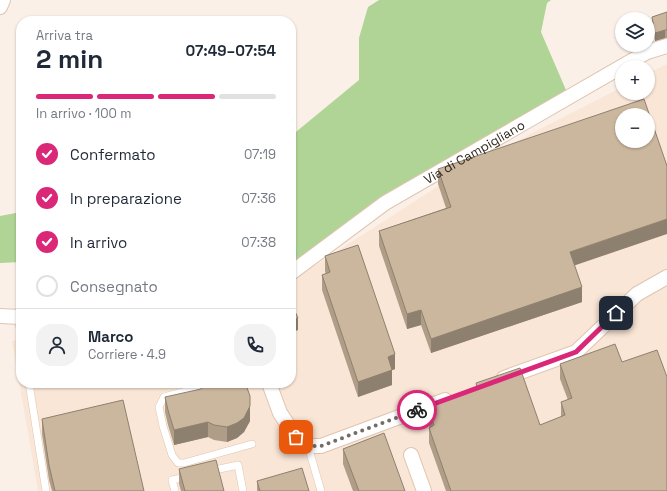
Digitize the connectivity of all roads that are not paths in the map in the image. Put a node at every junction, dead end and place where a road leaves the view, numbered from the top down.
1 (3, 0) edge
2 (0, 7) edge
3 (667, 46) edge
4 (296, 269) edge
5 (667, 277) edge
6 (0, 316) edge
7 (16, 316) edge
8 (493, 382) edge
9 (30, 388) edge
10 (197, 388) edge
11 (270, 388) edge
12 (456, 396) edge
13 (252, 444) dead end
14 (308, 446) junction
15 (411, 455) dead end
16 (46, 491) edge
17 (175, 491) edge
18 (243, 491) edge
19 (321, 491) edge
20 (424, 491) edge

1 - 2 street
3 - 4 street, Via di Campigliano
5 - 8 street
6 - 7 street
9 - 16 lane
10 - 13 lane
11 - 14 street
12 - 14 street
14 - 19 lane
15 - 20 street
17 - 18 lane

